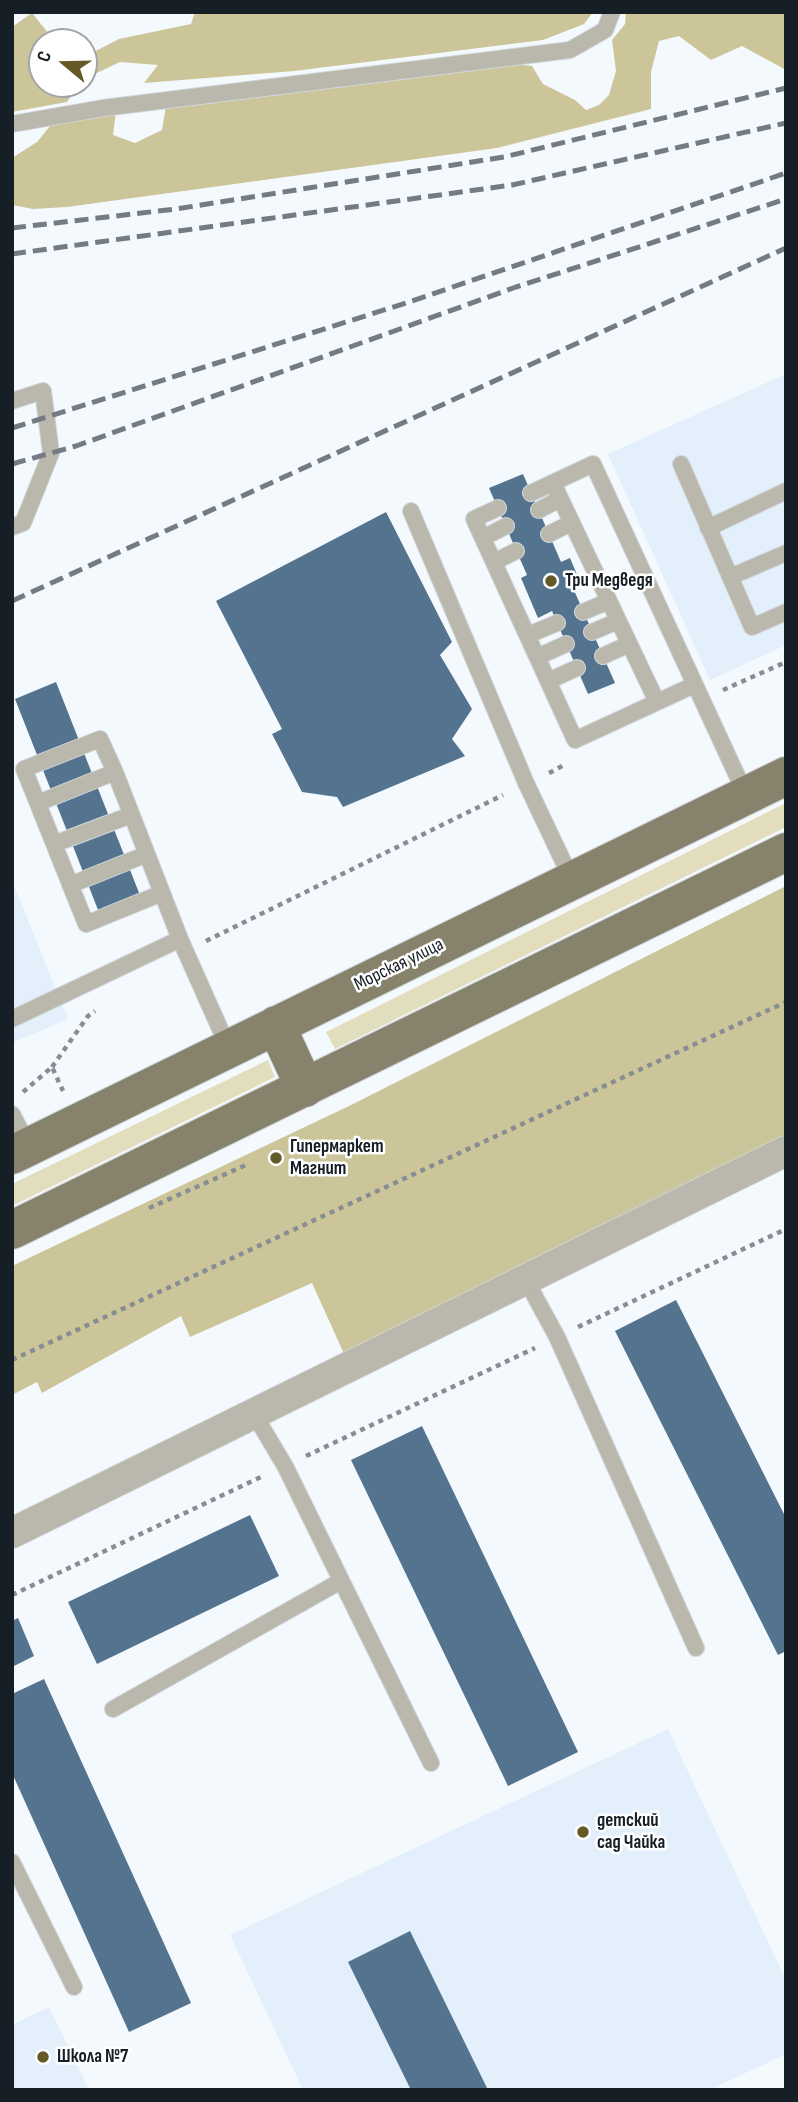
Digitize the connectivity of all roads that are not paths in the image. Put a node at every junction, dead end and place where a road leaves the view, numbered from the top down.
1 (611, 12) edge
2 (12, 124) edge
3 (12, 401) edge
4 (681, 464) dead end
5 (553, 483) junction
6 (786, 491) edge
7 (531, 493) dead end
8 (560, 499) junction
9 (498, 508) dead end
10 (539, 510) dead end
11 (411, 511) dead end
12 (571, 523) junction
13 (506, 526) dead end
14 (12, 527) edge
15 (708, 528) junction
16 (549, 534) dead end
17 (482, 538) junction
18 (516, 551) dead end
19 (786, 553) edge
20 (494, 562) junction
21 (730, 577) junction
22 (609, 601) junction
23 (583, 612) dead end
24 (786, 612) edge
25 (618, 621) junction
26 (557, 623) dead end
27 (592, 632) dead end
28 (528, 635) junction
29 (629, 643) junction
30 (566, 644) dead end
31 (603, 656) dead end
32 (537, 657) junction
33 (577, 668) dead end
34 (548, 681) junction
35 (698, 692) junction
36 (657, 702) junction
37 (115, 772) junction
38 (786, 776) edge
39 (746, 795) junction
40 (38, 803) junction
41 (131, 815) junction
42 (54, 844) junction
43 (786, 852) edge
44 (147, 854) junction
45 (572, 880) junction
46 (71, 885) junction
47 (162, 893) junction
48 (182, 945) junction
49 (12, 1018) edge
50 (276, 1025) junction
51 (229, 1049) junction
52 (305, 1088) junction
53 (18, 1138) edge
54 (783, 1159) edge
55 (12, 1230) edge
56 (526, 1280) junction
57 (254, 1414) junction
58 (12, 1533) edge
59 (341, 1581) junction
60 (696, 1648) dead end
61 (113, 1709) dead end
62 (431, 1763) dead end
63 (12, 1862) edge
64 (74, 1987) dead end

1 - 2 lane
3 - 14 lane
4 - 15 lane
5 - 7 lane
5 - 8 lane
5 - 35 lane
6 - 15 lane
8 - 10 lane
8 - 12 lane
9 - 17 lane
11 - 45 lane
12 - 16 lane
12 - 22 lane
13 - 17 lane
15 - 21 lane
17 - 20 lane
18 - 20 lane
19 - 21 lane
20 - 28 lane
21 - 24 lane
22 - 23 lane
22 - 25 lane
25 - 27 lane
25 - 29 lane
26 - 28 lane
28 - 32 lane
29 - 31 lane
29 - 36 lane
30 - 32 lane
32 - 34 lane
33 - 34 lane
34 - 36 lane
35 - 36 lane
35 - 39 lane
37 - 40 lane
37 - 40 lane
37 - 41 lane
38 - 39 main road, Морская улица
39 - 45 main road, Морская улица
40 - 42 lane
41 - 42 lane
41 - 44 lane
42 - 46 lane
43 - 52 main road
44 - 46 lane
44 - 47 lane
45 - 50 main road, Морская улица
46 - 47 lane
47 - 48 lane
48 - 49 lane
48 - 51 lane
50 - 51 main road, Морская улица
50 - 52 main road
51 - 53 main road, Морская улица
52 - 55 main road
54 - 56 street
56 - 57 street
56 - 60 lane
57 - 58 street
57 - 59 lane
59 - 61 lane
59 - 62 lane
63 - 64 lane

